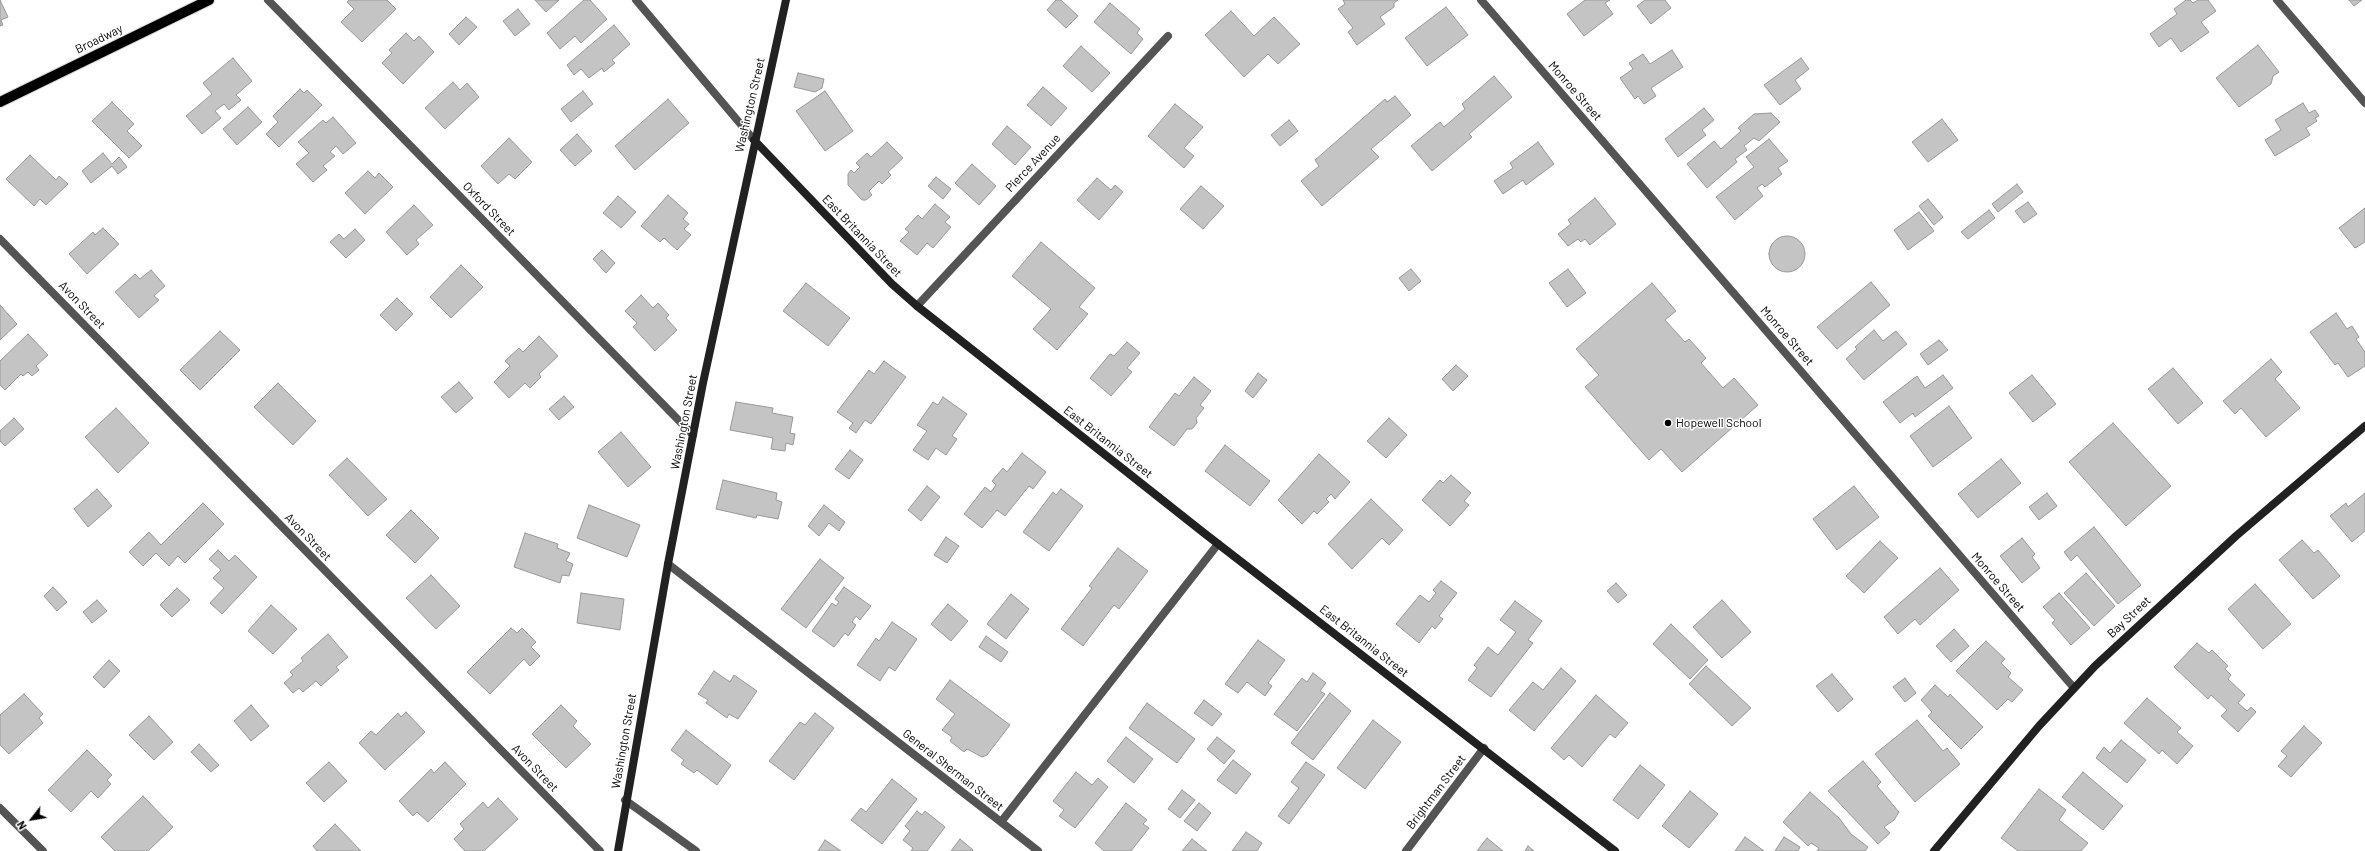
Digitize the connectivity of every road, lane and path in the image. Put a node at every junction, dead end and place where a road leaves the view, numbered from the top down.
1 (209, 0) edge
2 (268, 0) edge
3 (636, 0) edge
4 (786, 0) edge
5 (1481, 0) edge
6 (2277, 0) edge
7 (1168, 36) dead end
8 (0, 102) edge
9 (2365, 103) edge
10 (754, 140) junction
11 (0, 239) edge
12 (917, 306) junction
13 (2365, 426) edge
14 (693, 435) junction
15 (1218, 544) junction
16 (668, 564) junction
17 (2074, 688) junction
18 (1484, 748) junction
19 (626, 800) junction
20 (0, 808) edge
21 (1001, 822) junction
22 (43, 851) edge
23 (600, 851) edge
24 (618, 851) edge
25 (696, 851) edge
26 (1038, 851) edge
27 (1406, 851) edge
28 (1615, 851) edge
29 (1934, 851) edge

1 - 8 main road, Broadway
2 - 14 street, Oxford Street
3 - 10 street, East Britannia Street
4 - 10 street, Washington Street
5 - 17 street, Monroe Street
6 - 9 street
7 - 12 street, Pierce Avenue
10 - 12 street, East Britannia Street
10 - 14 street, Washington Street
11 - 23 street, Avon Street
12 - 15 street, East Britannia Street
13 - 17 street, Bay Street
14 - 16 street, Washington Street
15 - 18 street, East Britannia Street
15 - 21 street, General Sherman Street
16 - 19 street, Washington Street
16 - 21 street, General Sherman Street
17 - 29 street, Bay Street
18 - 27 street, Brightman Street
18 - 28 street, East Britannia Street
19 - 24 street, Washington Street
19 - 25 street
20 - 22 street
21 - 26 street

